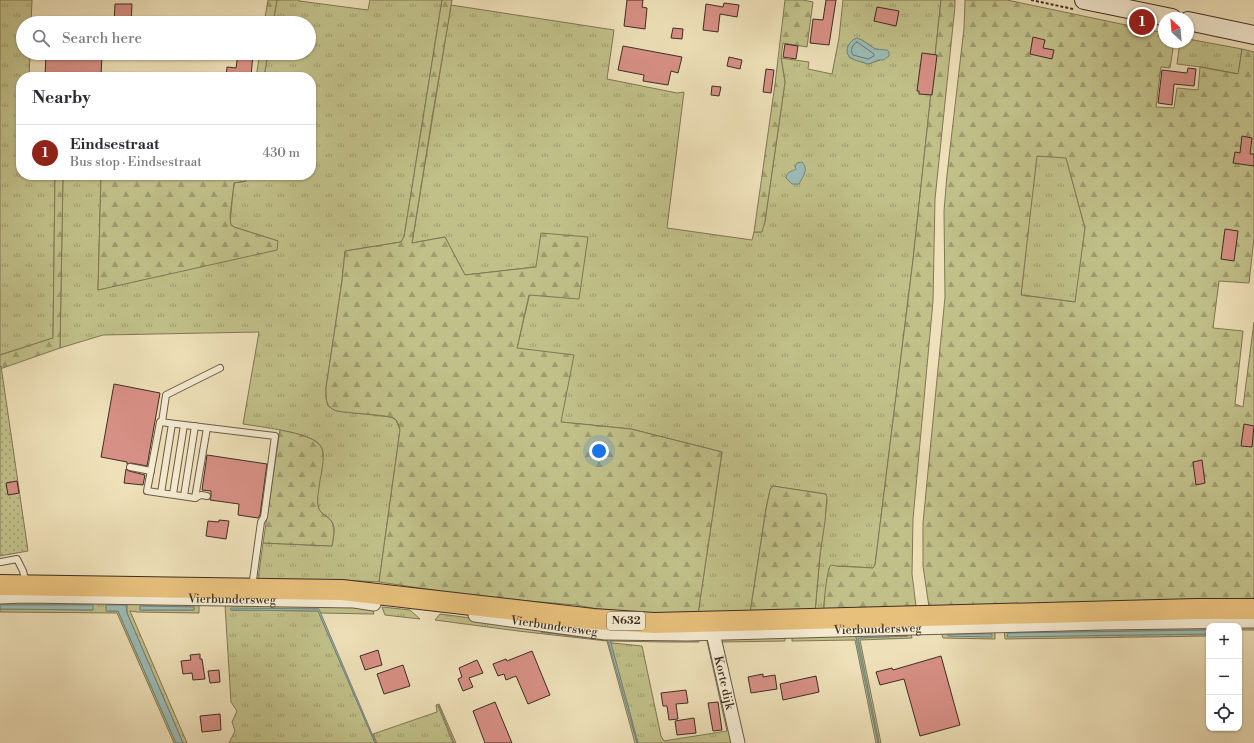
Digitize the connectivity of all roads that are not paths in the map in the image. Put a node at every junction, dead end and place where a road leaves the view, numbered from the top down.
1 (1084, 0) edge
2 (1158, 15) edge
3 (1194, 22) edge
4 (1254, 35) edge
5 (220, 368) dead end
6 (162, 422) junction
7 (172, 424) junction
8 (184, 425) junction
9 (195, 426) junction
10 (207, 428) junction
11 (130, 467) dead end
12 (151, 471) junction
13 (161, 493) junction
14 (173, 494) junction
15 (184, 496) junction
16 (207, 496) dead end
17 (195, 498) junction
18 (1, 562) edge
19 (0, 585) edge
20 (26, 585) junction
21 (252, 588) junction
22 (0, 597) edge
23 (1254, 609) edge
24 (1254, 621) edge
25 (713, 627) junction
26 (738, 743) edge

1 - 2 street
3 - 4 street
5 - 6 lane
6 - 7 lane
6 - 12 lane
7 - 8 lane
7 - 13 lane
8 - 9 lane
8 - 14 lane
9 - 10 lane
9 - 15 lane
10 - 17 lane
10 - 21 lane
11 - 12 lane
12 - 13 lane
13 - 14 lane
14 - 15 lane
15 - 17 lane
16 - 17 lane
18 - 20 lane
19 - 20 main road, Vierbundersweg / N632
20 - 21 main road, Vierbundersweg / N632
21 - 25 main road, Vierbundersweg / N632
22 - 25 street, Vierbundersweg
23 - 25 main road, Vierbundersweg / N632
24 - 25 street, Vierbundersweg
25 - 26 street, Korte dijk

